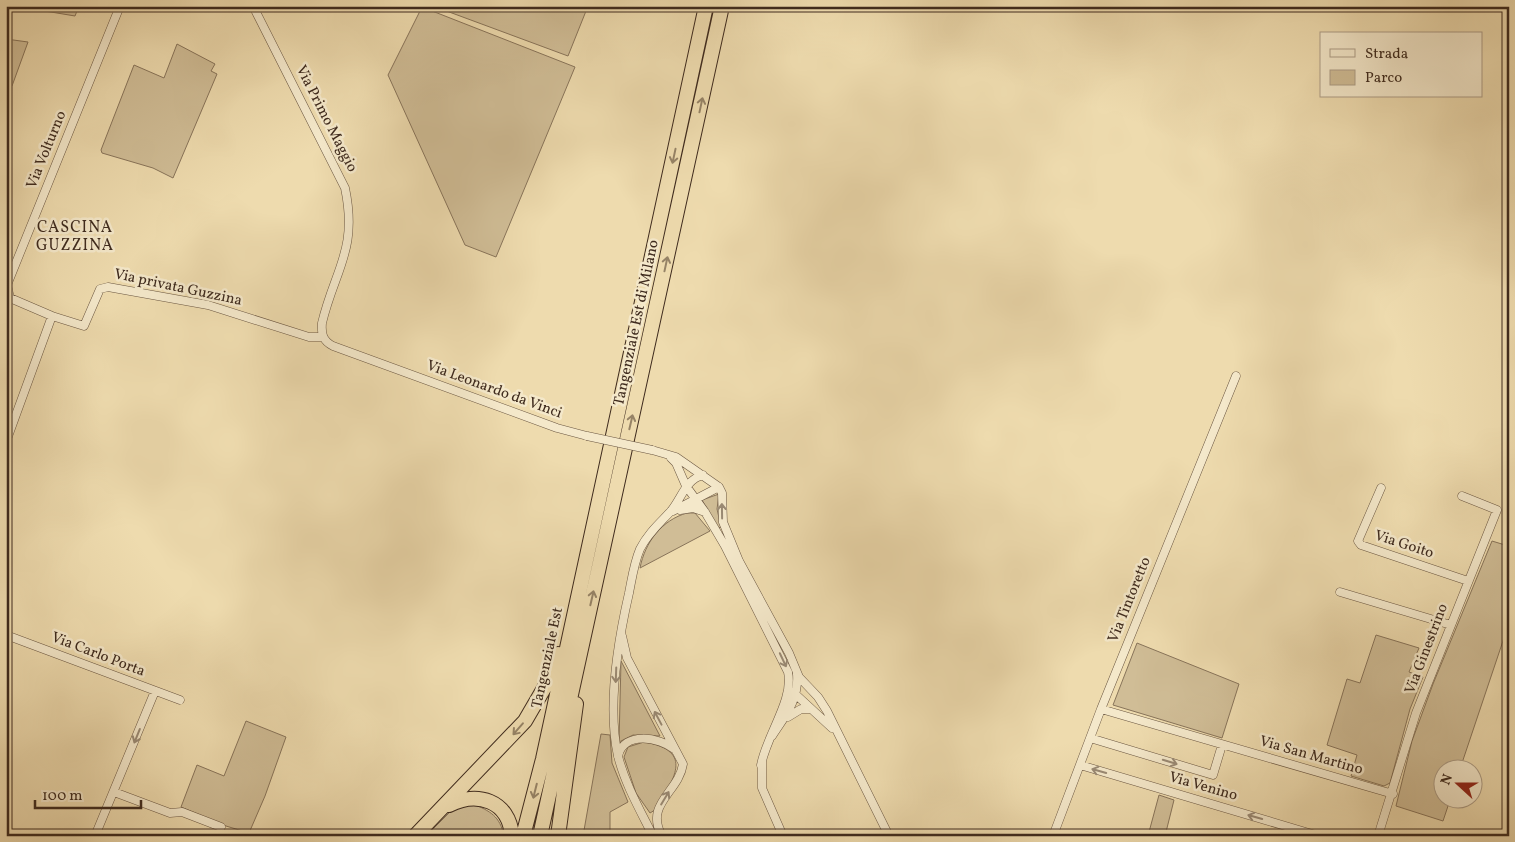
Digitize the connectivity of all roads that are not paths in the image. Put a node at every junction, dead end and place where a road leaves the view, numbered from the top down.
1 (120, 6) edge
2 (253, 6) edge
3 (722, 6) edge
4 (706, 8) edge
5 (52, 316) junction
6 (323, 337) junction
7 (1236, 376) dead end
8 (6, 442) edge
9 (663, 452) junction
10 (703, 476) junction
11 (686, 486) junction
12 (602, 487) junction
13 (719, 487) junction
14 (1380, 488) dead end
15 (1462, 496) dead end
16 (696, 499) junction
17 (705, 512) junction
18 (669, 513) junction
19 (1468, 581) junction
20 (1340, 592) dead end
21 (1451, 625) junction
22 (621, 627) junction
23 (6, 635) edge
24 (581, 646) junction
25 (796, 672) junction
26 (790, 684) junction
27 (811, 690) junction
28 (155, 691) junction
29 (795, 693) junction
30 (787, 699) junction
31 (180, 700) dead end
32 (811, 709) junction
33 (1101, 709) junction
34 (784, 719) junction
35 (835, 731) junction
36 (1090, 738) junction
37 (1222, 745) junction
38 (618, 756) junction
39 (682, 761) junction
40 (761, 765) junction
41 (1080, 765) junction
42 (114, 792) junction
43 (1393, 794) junction
44 (441, 809) junction
45 (221, 827) dead end
46 (1379, 834) edge
47 (95, 836) edge
48 (415, 836) edge
49 (512, 836) edge
50 (523, 836) edge
51 (540, 836) edge
52 (558, 836) edge
53 (653, 836) edge
54 (662, 836) edge
55 (783, 836) edge
56 (889, 836) edge
57 (1053, 836) edge
58 (1319, 836) edge
59 (1388, 836) edge

1 - 5 street, Via Volturno
2 - 6 street, Via Primo Maggio
24 -> 3 highway, Tangenziale Est di Milano
4 -> 12 highway, Tangenziale Est di Milano
5 - 6 street, Via privata Guzzina
5 - 8 street
6 - 9 street, Via Leonardo da Vinci, bridge
7 - 33 street, Via Tintoretto
9 - 10 street, Via Leonardo da Vinci
9 - 11 street
10 - 11 street
10 - 13 street, Via Leonardo da Vinci
11 - 16 street
11 - 18 street
12 -> 44 highway
12 -> 50 highway, Tangenziale Est
13 - 16 street
25 -> 13 street
14 - 19 street, Via Goito
15 - 19 street, Via Ginestrino
16 - 17 street
16 - 18 street
17 - 18 street
17 -> 26 street
18 - 22 street
19 - 21 street, Via Ginestrino
20 - 21 street
21 - 43 street, Via Ginestrino
22 -> 38 street
39 -> 22 street
23 - 28 street, Via Carlo Porta
24 - 51 highway, Tangenziale Est
24 - 52 highway
25 - 27 street
25 - 29 street
26 - 29 street
26 - 30 street
27 - 29 street
27 - 35 street
28 - 31 street, Via Carlo Porta
28 -> 42 street
29 - 30 street
29 - 32 street
29 - 34 street
30 - 40 street
32 - 34 street
32 - 35 street
33 - 36 street, Via Tintoretto
33 - 37 street, Via San Martino
34 - 40 street
35 - 56 street
36 -> 37 street
36 - 41 street, Via Tintoretto
37 - 43 street, Via San Martino
38 - 39 street
38 - 53 street
54 -> 39 street
40 - 55 street
41 - 57 street, Via Tintoretto
58 -> 41 street, Via Venino
42 - 45 street
42 - 47 street
43 - 46 street, Via Ginestrino
44 - 48 highway
44 - 49 highway
46 - 59 street

